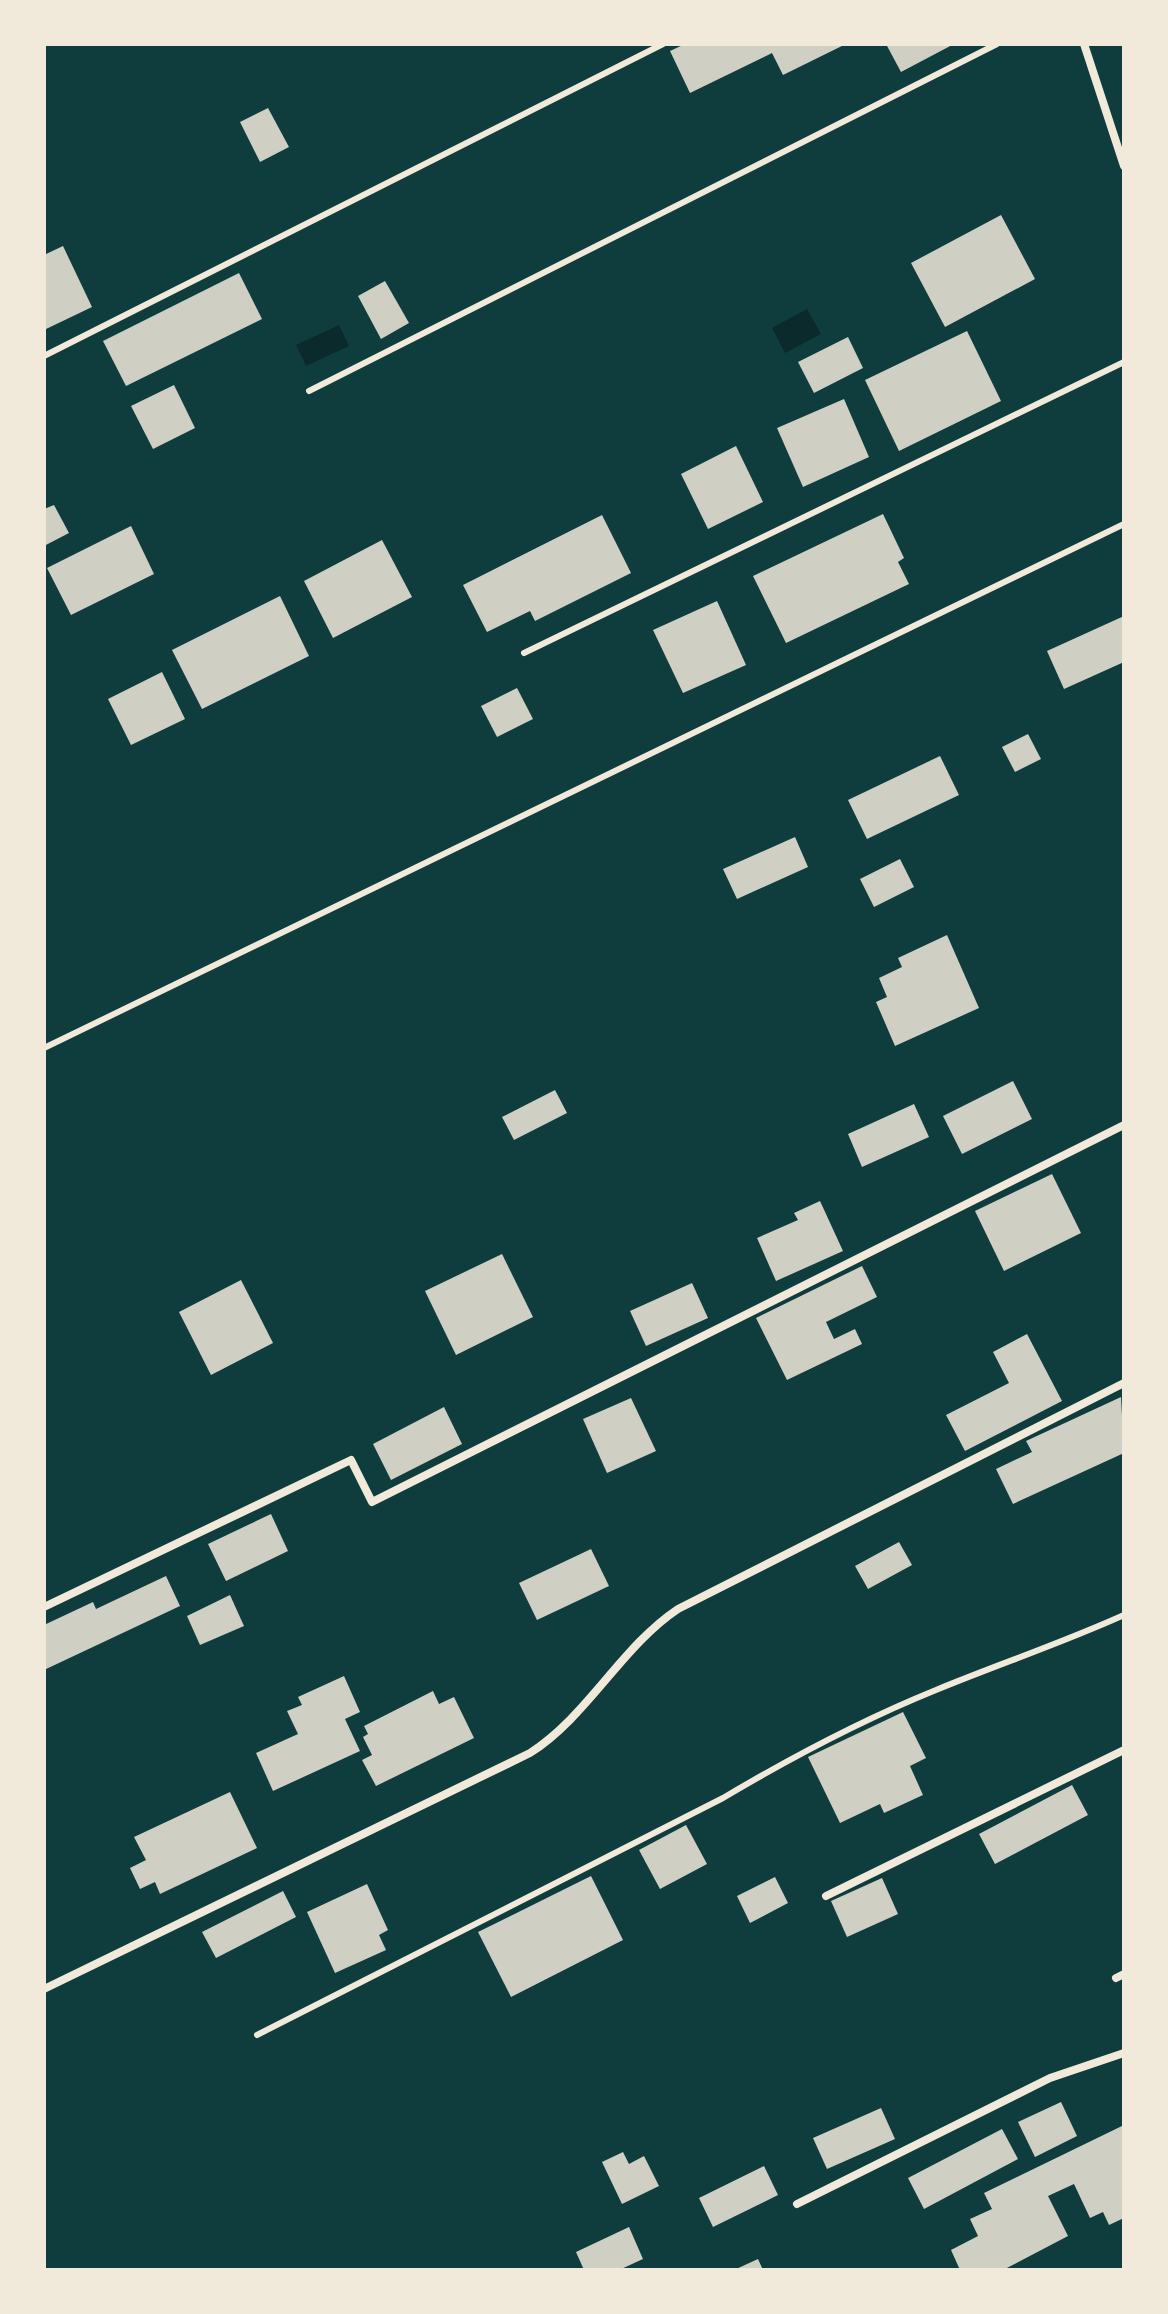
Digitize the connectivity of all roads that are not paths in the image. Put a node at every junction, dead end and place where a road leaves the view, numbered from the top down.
1 (663, 44) edge
2 (997, 44) edge
3 (1084, 44) edge
4 (1124, 166) edge
5 (44, 356) edge
6 (1124, 362) edge
7 (309, 391) dead end
8 (1124, 524) edge
9 (524, 653) dead end
10 (44, 1048) edge
11 (1124, 1125) edge
12 (1124, 1383) edge
13 (44, 1607) edge
14 (1124, 1615) edge
15 (1124, 1750) edge
16 (826, 1896) dead end
17 (44, 1989) edge
18 (257, 2035) dead end
19 (1124, 2053) edge
20 (797, 2204) dead end

1 - 5 lane
2 - 7 lane
3 - 4 street
6 - 9 lane
8 - 10 lane
11 - 13 street
12 - 17 street
14 - 18 lane
15 - 16 street
19 - 20 street

